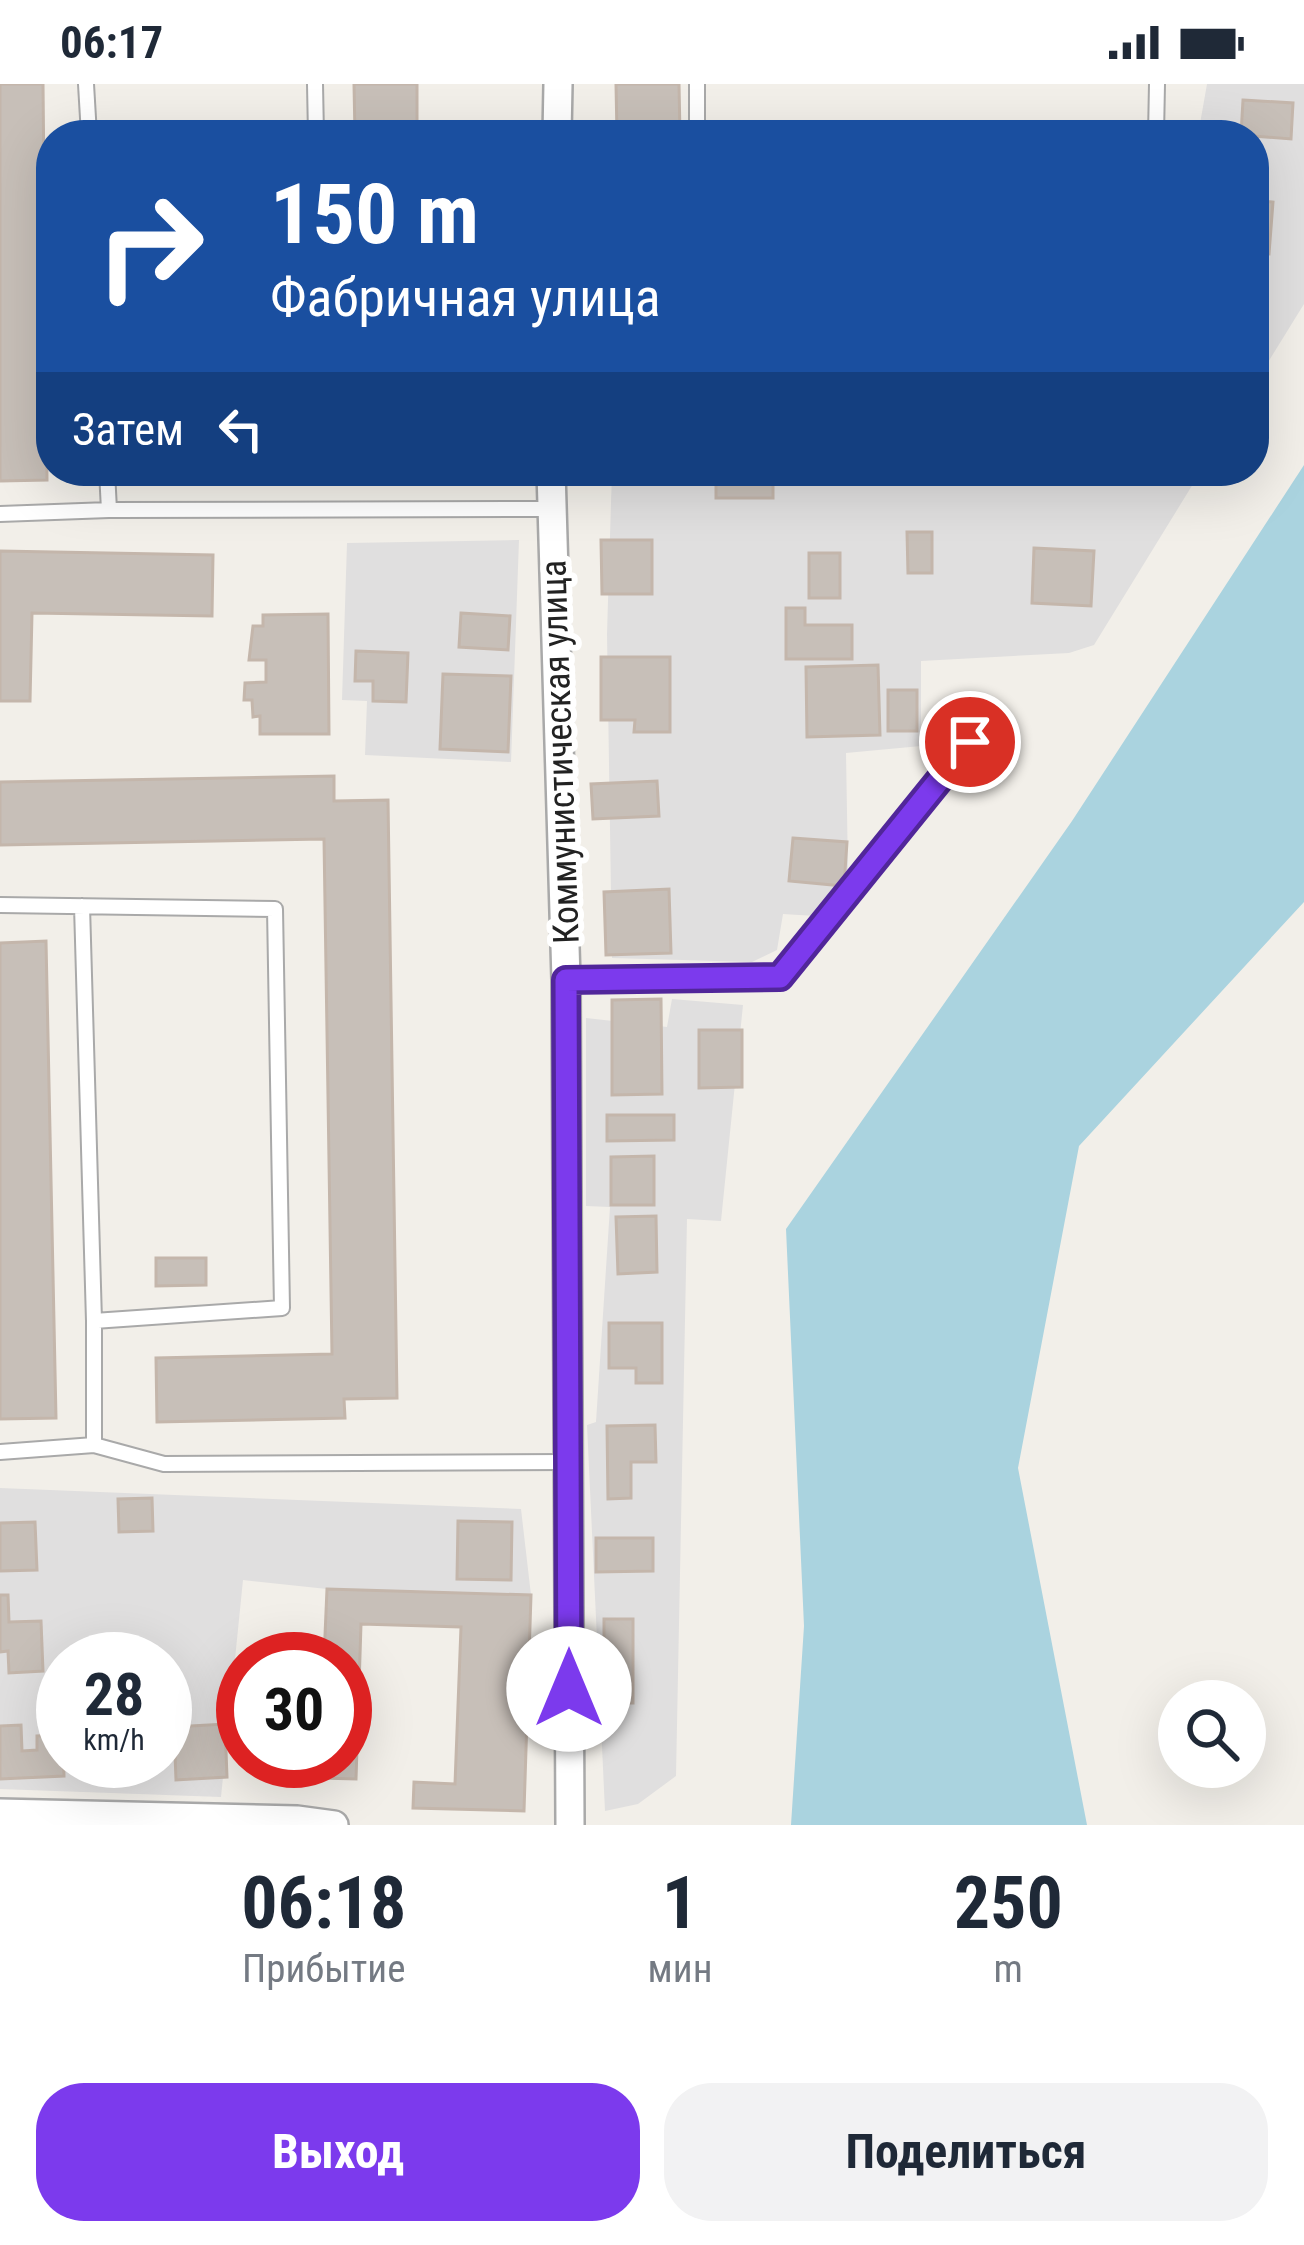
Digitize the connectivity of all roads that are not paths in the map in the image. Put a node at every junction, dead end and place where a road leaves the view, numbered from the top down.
1 (86, 84) edge
2 (315, 84) edge
3 (558, 84) edge
4 (697, 84) edge
5 (1156, 84) edge
6 (88, 120) edge
7 (316, 120) edge
8 (557, 120) edge
9 (697, 120) edge
10 (1156, 120) edge
11 (108, 486) edge
12 (551, 486) edge
13 (550, 509) junction
14 (109, 510) junction
15 (0, 514) edge
16 (970, 742) dead end
17 (0, 905) edge
18 (82, 906) junction
19 (566, 980) junction
20 (94, 1322) junction
21 (94, 1445) junction
22 (0, 1452) edge
23 (568, 1462) junction
24 (0, 1813) edge
25 (334, 1825) edge
26 (570, 1825) edge

1 - 6 lane
2 - 7 lane
3 - 8 street
4 - 9 lane
5 - 10 lane
11 - 14 lane
12 - 13 street, Коммунистическая улица
13 - 14 lane
13 - 19 street, Коммунистическая улица
14 - 15 lane
16 - 19 lane
17 - 18 lane
18 - 20 lane
18 - 20 lane
19 - 23 street, Коммунистическая улица
20 - 21 lane
21 - 22 lane
21 - 23 lane
23 - 26 street, Коммунистическая улица
24 - 25 street

